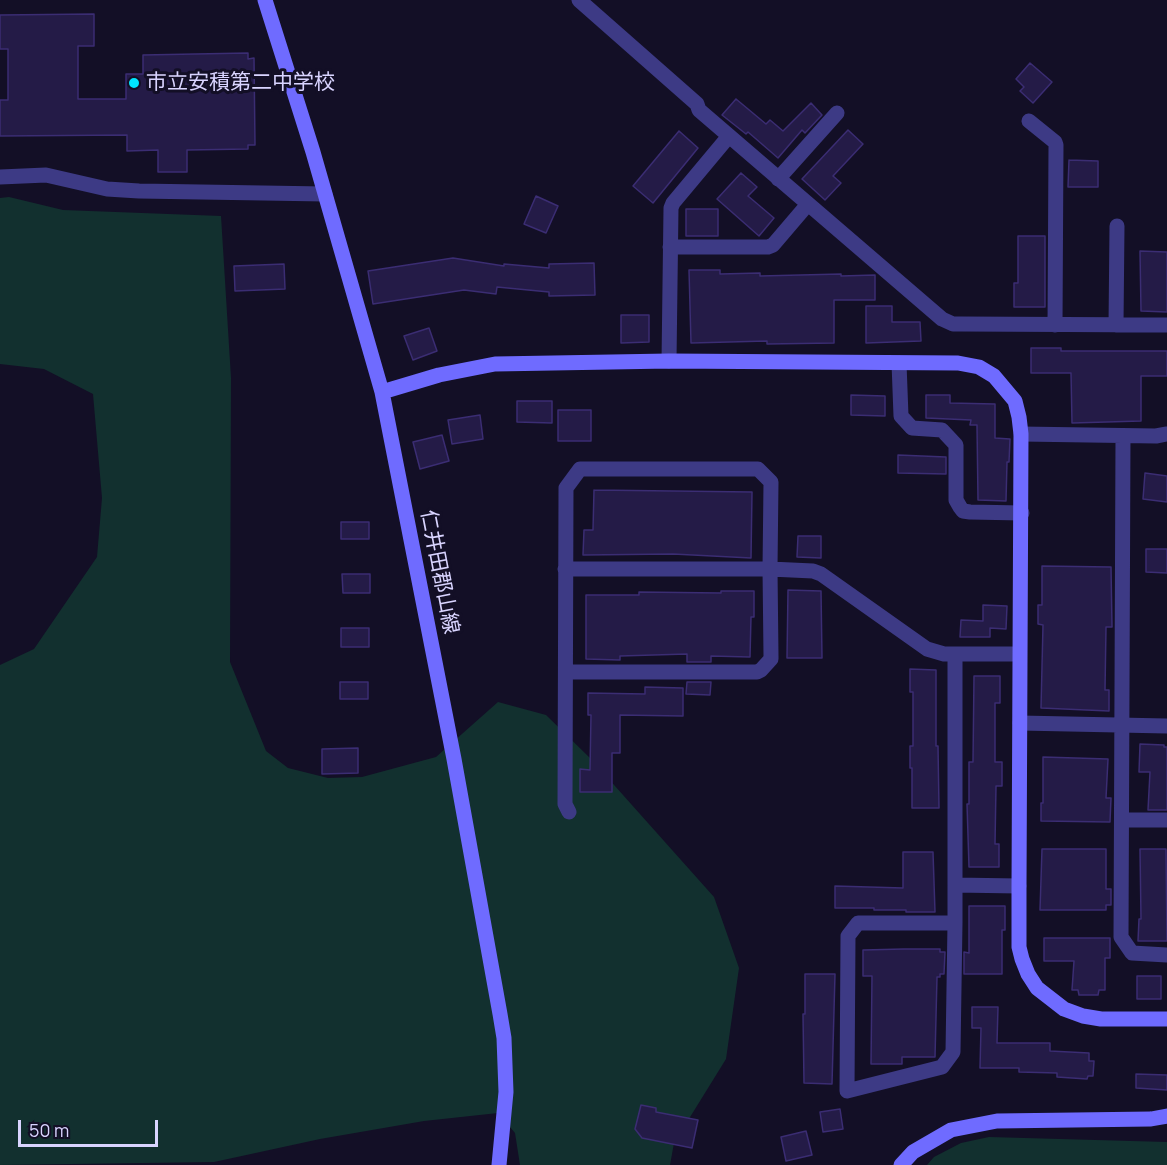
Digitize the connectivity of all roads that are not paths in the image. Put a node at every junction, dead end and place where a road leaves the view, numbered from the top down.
1 (265, 0) edge
2 (579, 0) edge
3 (837, 113) dead end
4 (1029, 121) dead end
5 (729, 136) junction
6 (0, 177) edge
7 (778, 178) junction
8 (325, 194) junction
9 (808, 204) junction
10 (1117, 226) dead end
11 (670, 247) junction
12 (1055, 325) junction
13 (1116, 325) junction
14 (1167, 325) edge
15 (669, 361) junction
16 (899, 363) junction
17 (382, 392) junction
18 (1021, 434) junction
19 (1167, 434) edge
20 (1123, 436) junction
21 (1022, 513) junction
22 (565, 569) junction
23 (770, 569) junction
24 (955, 654) junction
25 (1019, 654) junction
26 (566, 672) junction
27 (1020, 723) junction
28 (1121, 724) junction
29 (1167, 726) edge
30 (569, 812) dead end
31 (1122, 820) junction
32 (1167, 820) edge
33 (955, 885) junction
34 (1019, 886) junction
35 (955, 922) junction
36 (1167, 955) edge
37 (1167, 1019) edge
38 (1167, 1116) edge
39 (499, 1165) edge
40 (901, 1165) edge

1 - 8 street, 仁井田郡山線
2 - 5 street
3 - 7 street
4 - 12 street
5 - 7 street
5 - 11 street
6 - 8 street
7 - 9 street
8 - 17 street, 仁井田郡山線
9 - 11 street
9 - 12 street
10 - 13 street
11 - 15 street
12 - 13 street
13 - 14 street
15 - 16 street
15 - 17 street
16 - 18 street
16 - 21 street
17 - 39 street, 仁井田郡山線
18 - 20 street
18 - 21 street
19 - 20 street
20 - 28 street
21 - 25 street
22 - 23 street
22 - 23 street
22 - 26 street
23 - 24 street
23 - 26 street
24 - 25 street
24 - 33 street
25 - 27 street
26 - 30 street
27 - 28 street
27 - 34 street
28 - 29 street
28 - 31 street
31 - 32 street
31 - 36 street
33 - 34 street
33 - 35 street
34 - 37 street
35 - 35 street
38 - 40 street

